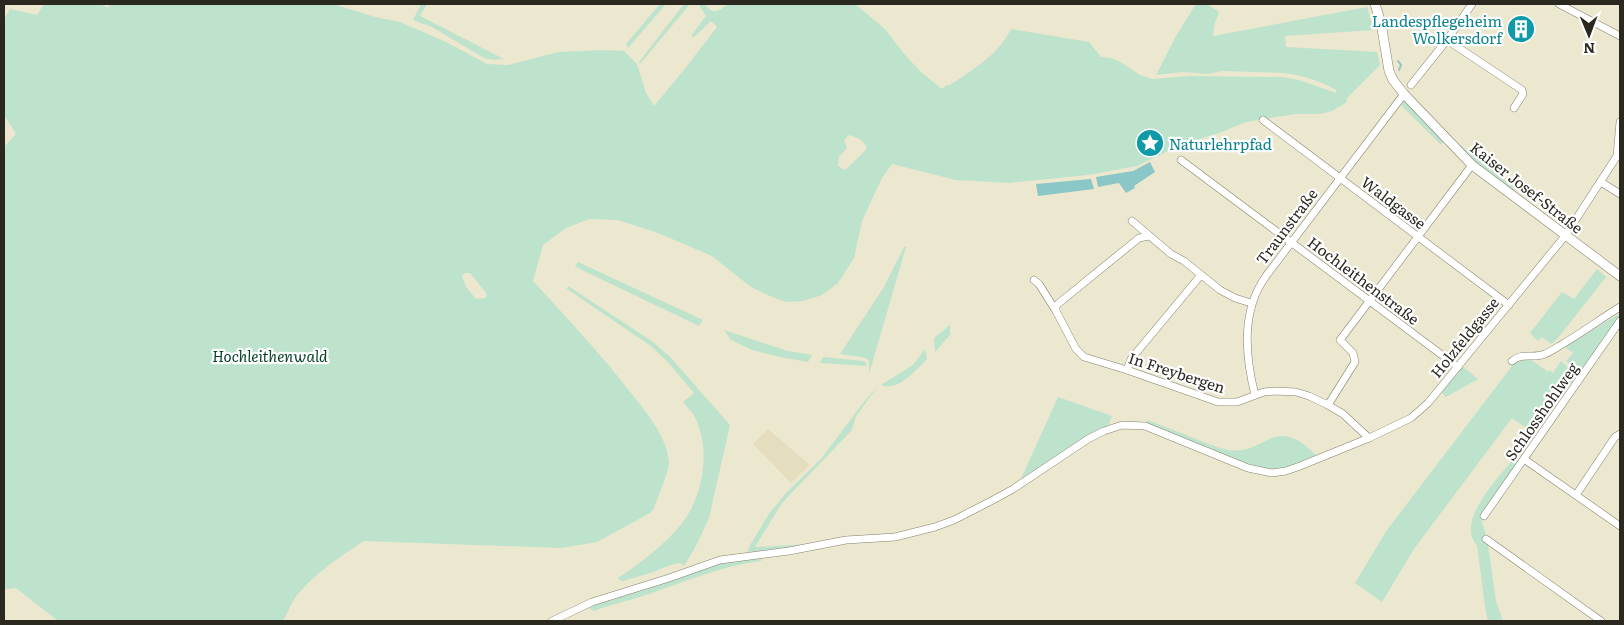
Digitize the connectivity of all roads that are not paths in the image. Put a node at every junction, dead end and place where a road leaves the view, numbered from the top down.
1 (1375, 4) edge
2 (1472, 4) edge
3 (1559, 4) edge
4 (1620, 36) edge
5 (1447, 40) junction
6 (1411, 85) dead end
7 (1404, 94) junction
8 (1514, 108) dead end
9 (1263, 120) dead end
10 (1620, 122) edge
11 (1181, 160) dead end
12 (1472, 165) junction
13 (1340, 179) junction
14 (1601, 182) junction
15 (1620, 194) edge
16 (1132, 221) dead end
17 (1149, 236) junction
18 (1565, 236) junction
19 (1418, 237) junction
20 (1291, 243) junction
21 (1201, 275) junction
22 (1620, 276) edge
23 (1034, 280) dead end
24 (1369, 301) junction
25 (1251, 303) junction
26 (1509, 306) junction
27 (1620, 307) edge
28 (1056, 311) junction
29 (1620, 321) edge
30 (1512, 361) dead end
31 (1458, 367) junction
32 (1127, 370) junction
33 (1255, 395) junction
34 (1328, 404) junction
35 (1620, 434) edge
36 (1369, 438) junction
37 (1524, 459) junction
38 (1576, 495) junction
39 (1484, 516) dead end
40 (1620, 526) edge
41 (1486, 539) dead end
42 (552, 621) edge
43 (1601, 621) edge

1 - 7 street, Kaiser Josef-Straße
2 - 5 street
3 - 4 street
5 - 6 street
5 - 8 street
7 - 12 street, Kaiser Josef-Straße
7 - 13 street, Traunstraße
9 - 13 street, Waldgasse
10 - 14 street, Holzfeldgasse
11 - 20 street, Hochleithenstraße
12 - 18 street, Kaiser Josef-Straße
12 - 19 street
13 - 19 street, Waldgasse
13 - 20 street, Traunstraße
14 - 15 street
14 - 18 street, Holzfeldgasse
16 - 17 street
17 - 21 street
17 - 28 street
18 - 22 street, Kaiser Josef-Straße
18 - 26 street, Holzfeldgasse
19 - 24 street
19 - 26 street, Waldgasse
20 - 24 street, Hochleithenstraße
20 - 25 street, Traunstraße
21 - 25 street
21 - 32 street
23 - 28 street, In Freybergen
24 - 31 street, Hochleithenstraße
24 - 34 street
25 - 33 street, Traunstraße
26 - 31 street, Holzfeldgasse
27 - 30 street
28 - 32 street, In Freybergen
29 - 37 street, Schlosshohlweg
31 - 36 street, Holzfeldgasse
32 - 33 street, In Freybergen
33 - 34 street, In Freybergen
34 - 36 street, In Freybergen
35 - 38 street
36 - 42 street, Holzfeldgasse
37 - 38 street
37 - 39 street, Schlosshohlweg
38 - 40 street
41 - 43 street

